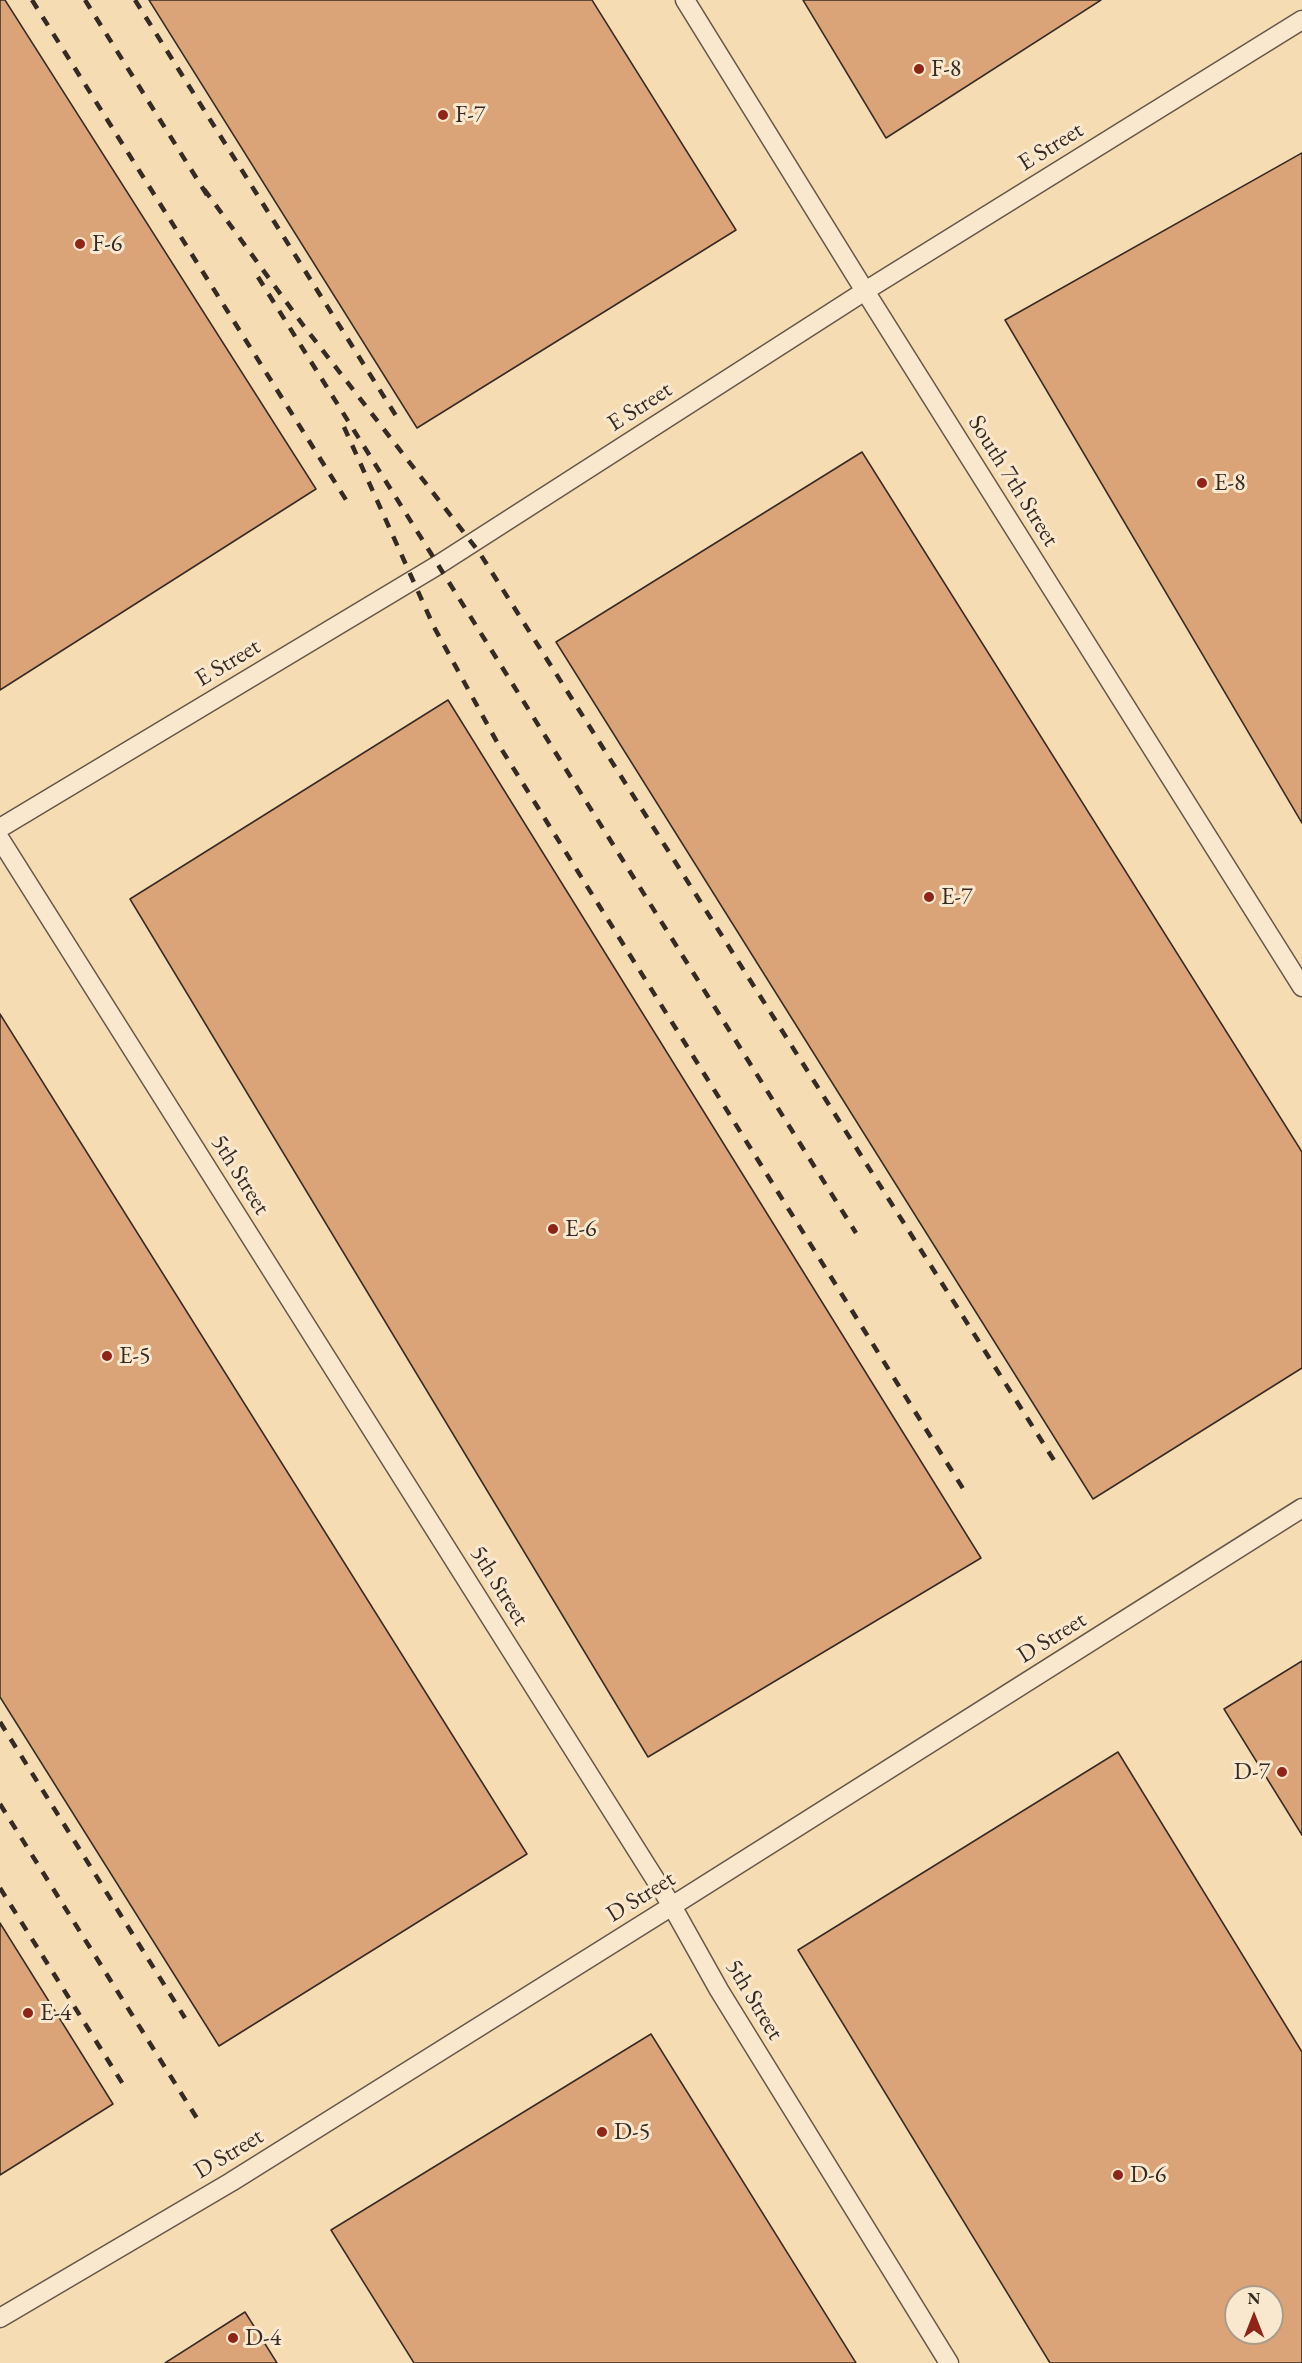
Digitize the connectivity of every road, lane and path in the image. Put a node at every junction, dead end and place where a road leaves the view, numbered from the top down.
1 (685, 0) edge
2 (1302, 20) edge
3 (865, 291) junction
4 (0, 828) edge
5 (0, 839) edge
6 (1302, 987) edge
7 (1302, 1508) edge
8 (672, 1906) junction
9 (0, 2318) edge
10 (949, 2363) edge

1 - 3 lane, South 7th Street
2 - 3 lane, E Street
3 - 4 lane, E Street
3 - 6 lane, South 7th Street
5 - 8 lane, 5th Street
7 - 8 lane, D Street
8 - 9 lane, D Street
8 - 10 lane, 5th Street

